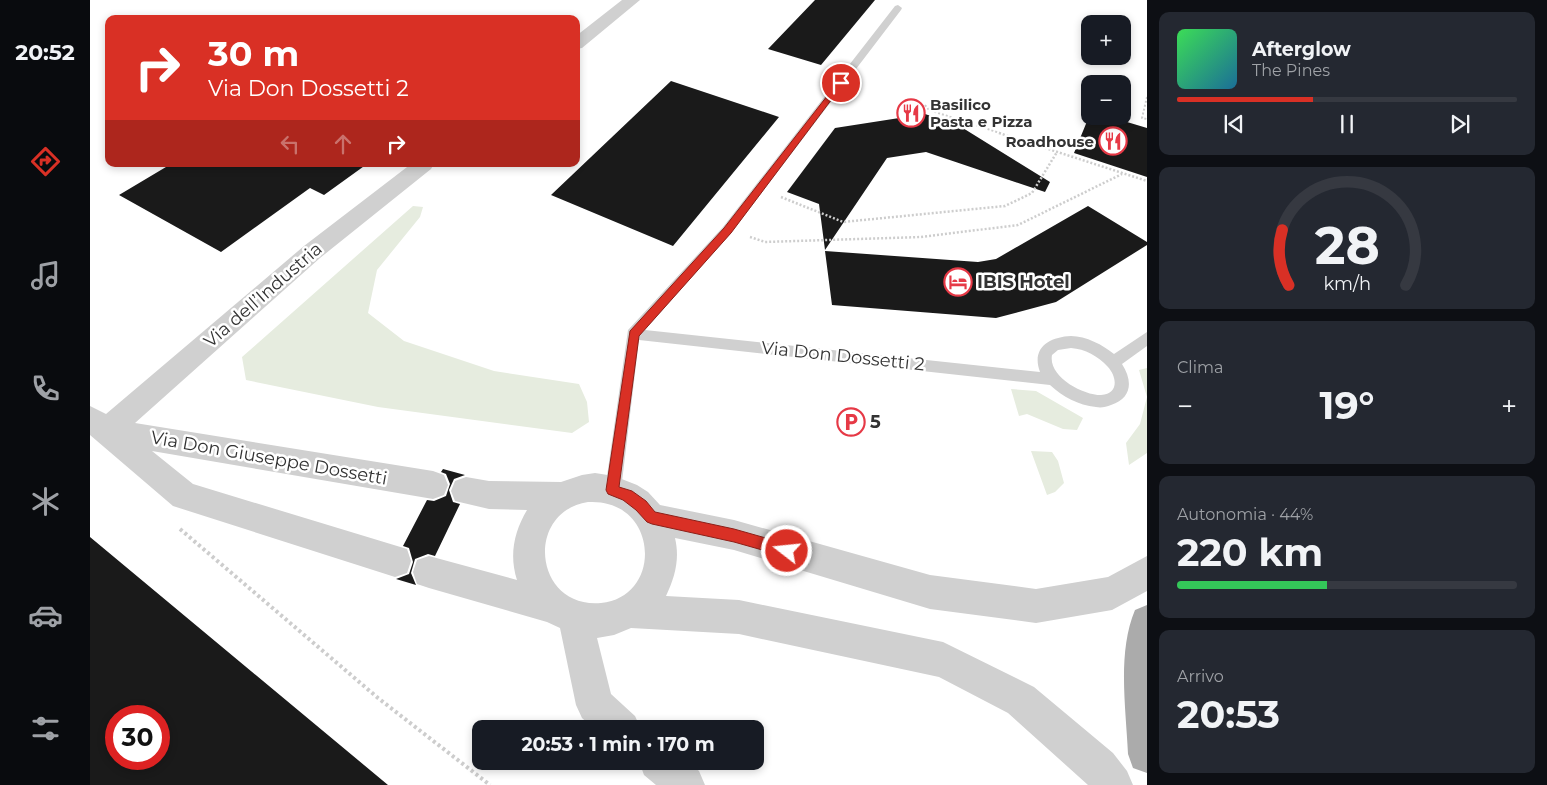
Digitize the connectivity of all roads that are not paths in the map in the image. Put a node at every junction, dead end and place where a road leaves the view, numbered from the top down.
1 (632, 0) edge
2 (898, 8) dead end
3 (580, 41) edge
4 (420, 167) edge
5 (633, 334) junction
6 (1147, 338) edge
7 (1113, 363) junction
8 (1052, 379) junction
9 (98, 424) edge
10 (433, 485) dead end
11 (613, 490) junction
12 (466, 491) dead end
13 (564, 496) junction
14 (652, 518) junction
15 (395, 561) dead end
16 (429, 572) dead end
17 (1147, 573) edge
18 (629, 611) junction
19 (563, 612) junction
20 (1147, 622) edge
21 (612, 720) edge
22 (1147, 754) edge
23 (668, 770) edge
24 (685, 785) edge
25 (1113, 785) edge

1 - 3 street
2 - 5 lane
4 - 9 street, Via dell’Industria
5 - 8 lane, Via Don Dossetti 2
5 - 11 lane
6 - 7 lane
7 - 8 lane
7 - 8 lane
9 - 10 street, Via Don Giuseppe Dossetti
9 - 15 street, Via Don Giuseppe Dossetti
11 - 13 street
11 - 14 street
12 - 13 street
13 - 19 street
14 - 17 street
14 - 18 street
16 - 19 street
18 - 19 street
18 - 25 street
19 - 21 street
20 - 22 main road
23 - 24 street

